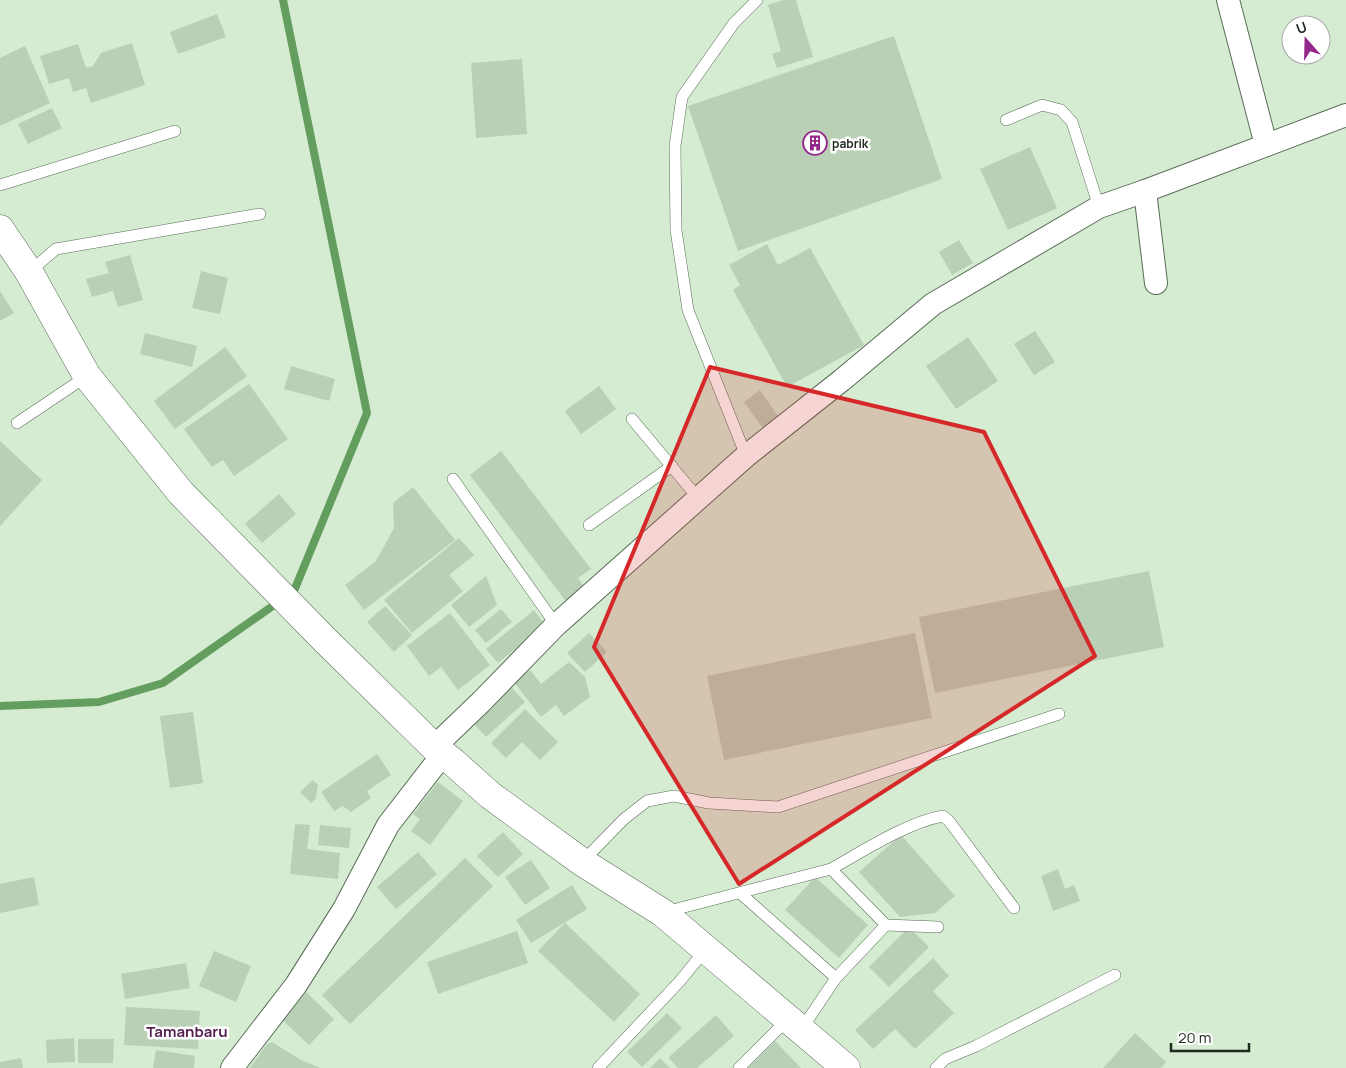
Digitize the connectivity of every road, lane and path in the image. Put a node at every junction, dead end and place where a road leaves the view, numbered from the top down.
1 (757, 0) edge
2 (1228, 0) edge
3 (1346, 115) edge
4 (1006, 120) dead end
5 (175, 131) dead end
6 (1266, 145) junction
7 (0, 185) edge
8 (1145, 191) junction
9 (1099, 207) junction
10 (260, 214) dead end
11 (0, 229) edge
12 (29, 272) junction
13 (1156, 283) dead end
14 (87, 376) junction
15 (632, 420) dead end
16 (17, 423) dead end
17 (746, 456) junction
18 (672, 466) junction
19 (453, 479) dead end
20 (698, 498) junction
21 (588, 525) dead end
22 (556, 624) junction
23 (1059, 714) dead end
24 (438, 750) junction
25 (582, 862) junction
26 (831, 869) junction
27 (740, 893) junction
28 (1014, 908) dead end
29 (663, 913) junction
30 (886, 925) junction
31 (938, 927) dead end
32 (706, 949) junction
33 (1115, 975) dead end
34 (836, 978) junction
35 (794, 1024) junction
36 (232, 1068) edge
37 (598, 1068) edge
38 (739, 1068) edge
39 (846, 1068) edge
40 (936, 1068) edge

1 - 17 lane
2 - 6 street
3 - 6 street
4 - 9 lane
5 - 7 lane
6 - 8 street
8 - 9 street
8 - 13 street
9 - 17 street
10 - 12 lane
11 - 12 highway
12 - 14 highway
14 - 16 lane
14 - 24 highway
15 - 18 lane
17 - 20 street
18 - 20 lane
18 - 21 lane
19 - 22 lane
20 - 22 street
22 - 24 street
23 - 25 lane
24 - 25 highway
24 - 36 street
25 - 29 highway
26 - 27 lane
26 - 28 lane
26 - 30 lane
27 - 29 lane
27 - 34 lane
29 - 32 highway
30 - 31 lane
30 - 34 lane
32 - 35 highway
32 - 37 lane
33 - 40 lane
34 - 35 lane
35 - 38 lane
35 - 39 highway

